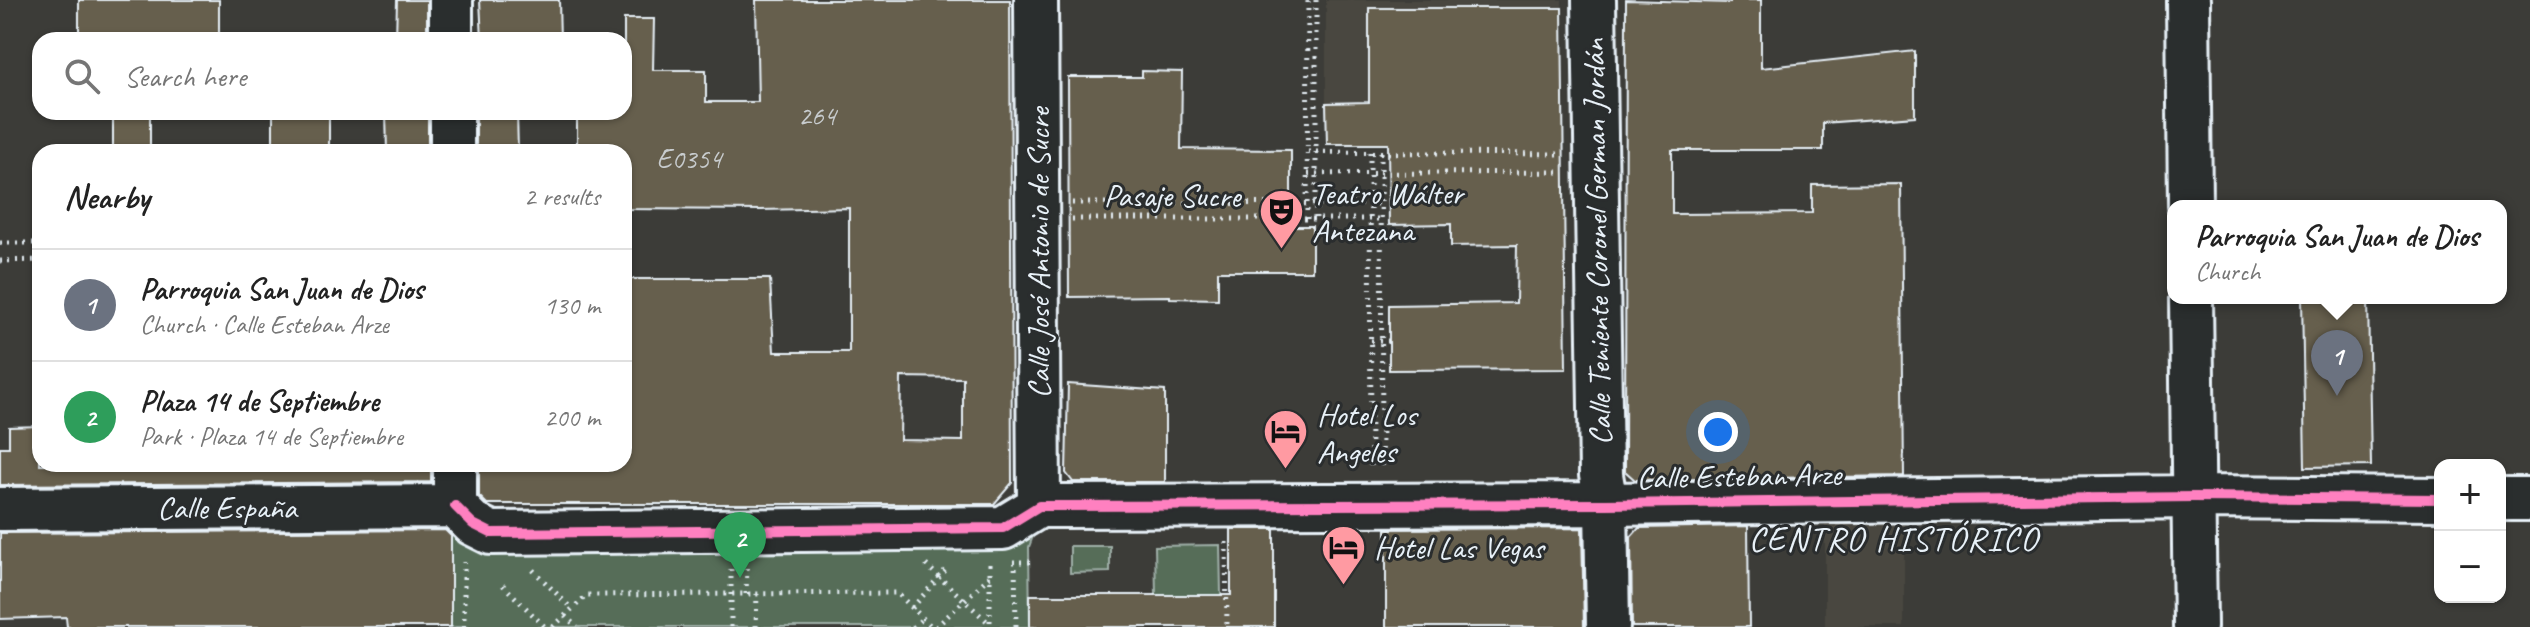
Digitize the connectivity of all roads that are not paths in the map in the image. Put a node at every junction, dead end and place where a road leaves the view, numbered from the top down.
1 (451, 0) edge
2 (1036, 0) edge
3 (1594, 0) edge
4 (2188, 0) edge
5 (451, 32) edge
6 (452, 120) edge
7 (452, 144) edge
8 (2190, 200) edge
9 (2191, 304) edge
10 (455, 472) edge
11 (2193, 497) junction
12 (2434, 499) edge
13 (2506, 499) edge
14 (2530, 499) edge
15 (1606, 504) junction
16 (455, 506) junction
17 (1039, 506) junction
18 (0, 509) edge
19 (1608, 627) edge
20 (2195, 627) edge

1 - 5 street
2 - 17 street, Calle José Antonio de Sucre
3 - 15 street, Calle Teniente Coronel German Jordán
4 - 8 street
6 - 7 street
9 - 11 street
10 - 16 street
11 - 12 street, Calle Esteban Arze
11 - 15 street, Calle Esteban Arze
11 - 20 street
13 - 14 street
15 - 17 street, Calle Esteban Arze
15 - 19 street, Calle Teniente Coronel German Jordán
16 - 17 street
16 - 18 street, Calle España

